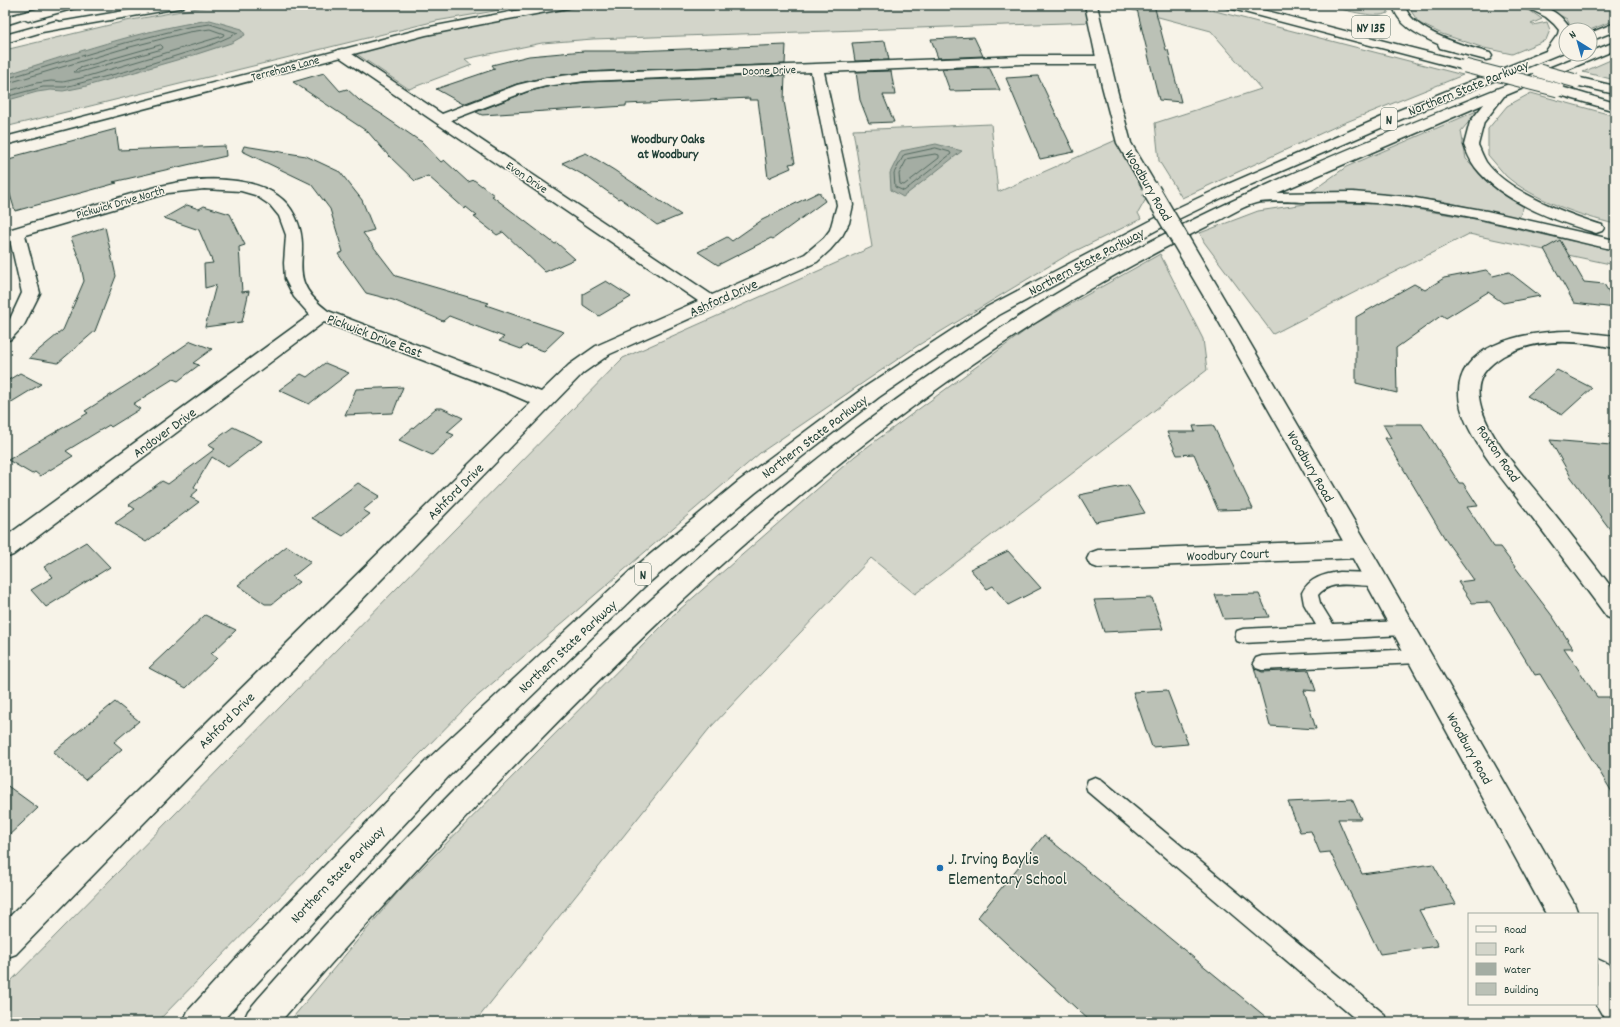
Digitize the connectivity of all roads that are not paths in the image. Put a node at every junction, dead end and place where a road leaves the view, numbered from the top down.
1 (62, 5) edge
2 (75, 5) edge
3 (133, 5) edge
4 (180, 5) edge
5 (568, 5) edge
6 (1091, 5) edge
7 (1222, 5) edge
8 (1230, 5) edge
9 (1399, 5) edge
10 (1530, 5) edge
11 (5, 22) edge
12 (1296, 22) junction
13 (1615, 27) edge
14 (43, 29) junction
15 (1598, 34) edge
16 (1408, 36) dead end
17 (5, 39) edge
18 (1615, 46) edge
19 (1460, 50) junction
20 (1558, 51) edge
21 (342, 53) junction
22 (1549, 55) junction
23 (1103, 60) junction
24 (817, 68) junction
25 (1615, 90) edge
26 (1499, 94) junction
27 (1615, 106) edge
28 (441, 119) junction
29 (5, 141) edge
30 (238, 186) joint
31 (1250, 199) junction
32 (1615, 233) edge
33 (10, 234) edge
34 (1615, 245) edge
35 (710, 302) junction
36 (322, 316) junction
37 (5, 335) edge
38 (1615, 342) edge
39 (544, 401) junction
40 (5, 549) edge
41 (1358, 549) junction
42 (1098, 559) dead end
43 (1375, 578) junction
44 (1613, 604) edge
45 (1404, 628) junction
46 (1329, 632) junction
47 (1243, 636) dead end
48 (1419, 656) junction
49 (1262, 663) dead end
50 (1095, 786) dead end
51 (1562, 913) edge
52 (5, 943) edge
53 (1598, 977) edge
54 (1615, 1007) edge
55 (199, 1022) edge
56 (259, 1022) edge
57 (1376, 1022) edge

1 - 11 main road
2 - 11 main road
3 - 14 main road
4 - 14 main road
5 - 21 main road, Terrehans Lane
6 - 23 main road, Woodbury Road
7 - 12 main road
8 - 12 main road, NY 135
9 - 19 main road
10 - 22 main road
12 - 27 main road, NY 135, bridge
13 - 15 main road
14 - 17 main road
16 - 19 main road, NY 135
18 - 26 main road, Northern State Parkway / N
19 - 25 main road, NY 135, bridge
20 - 22 main road, Northern State Parkway / N
21 - 28 main road, Evon Drive
21 - 29 main road, Terrehans Lane
22 - 55 main road, Northern State Parkway / N
23 - 24 main road, Doone Drive
23 - 41 main road, Woodbury Road, bridge
24 - 28 main road, Doone Drive
24 - 35 main road, Ashford Drive
26 - 31 main road, Northern State Parkway / N
26 - 32 main road
28 - 35 main road, Evon Drive
30 - 33 main road, Pickwick Drive North
30 - 36 main road, Pickwick Drive East
31 - 34 main road
31 - 56 main road, Northern State Parkway / N
33 - 37 main road
35 - 39 main road, Ashford Drive
36 - 39 main road, Pickwick Drive East
36 - 40 main road, Andover Drive
38 - 44 main road, Roxton Road
39 - 52 main road, Ashford Drive
41 - 42 main road, Woodbury Court
41 - 43 main road, Woodbury Road
43 - 45 main road, Woodbury Road
43 - 46 lane
45 - 46 lane
45 - 48 main road, Woodbury Road
46 - 47 lane
48 - 49 lane
48 - 51 main road, Woodbury Road
50 - 57 lane
53 - 54 main road

